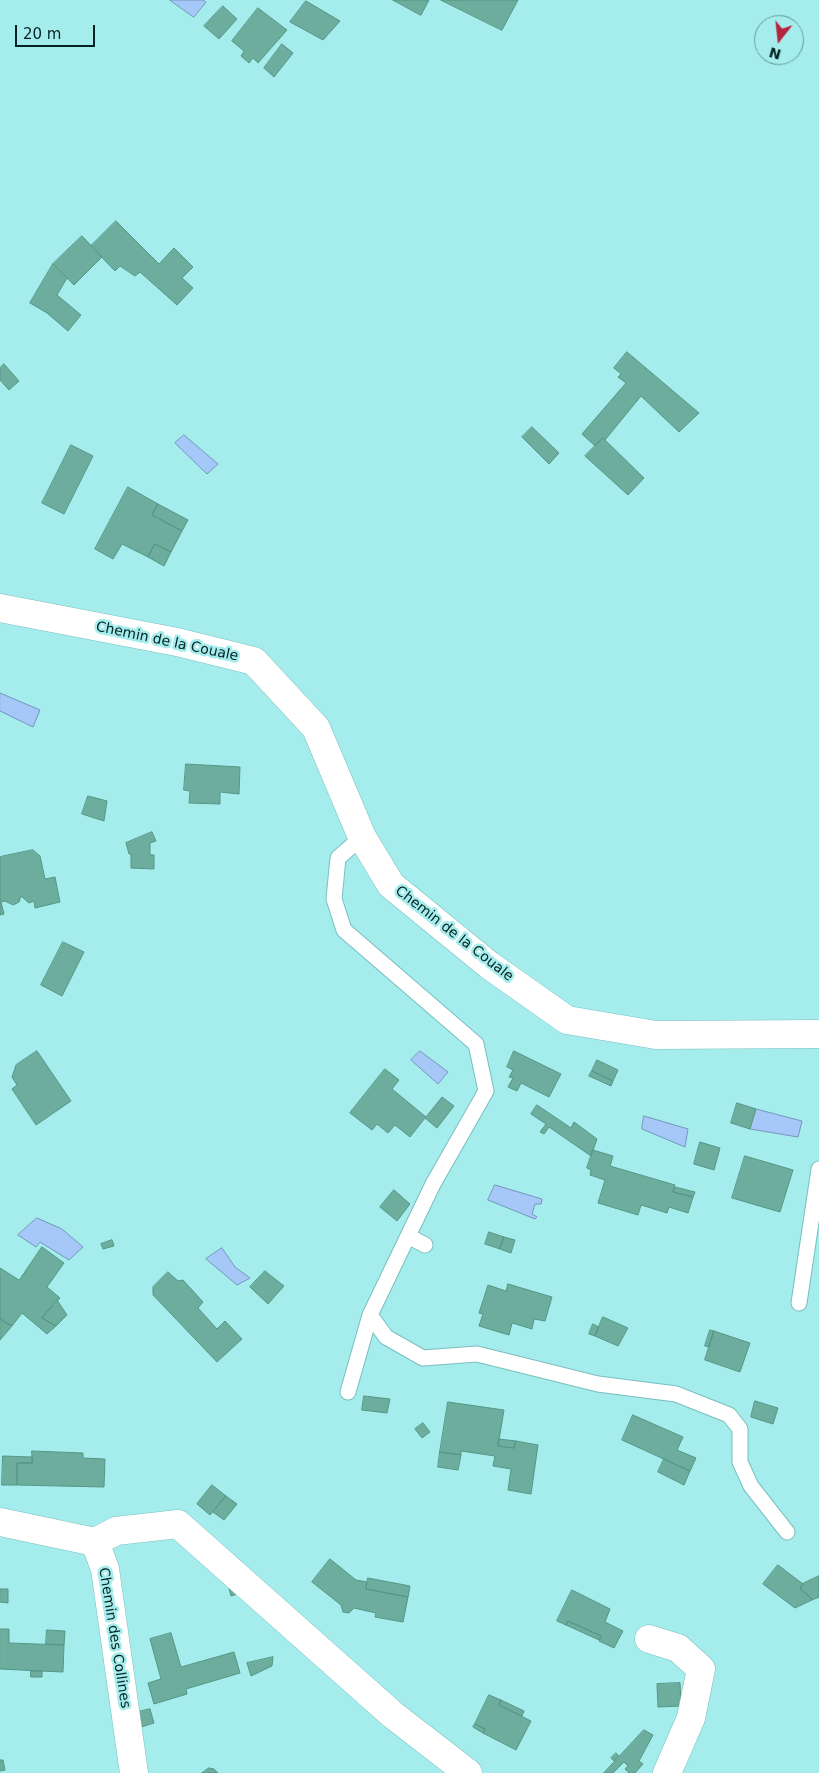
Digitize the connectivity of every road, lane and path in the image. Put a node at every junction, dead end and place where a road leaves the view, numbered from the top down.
1 (0, 608) edge
2 (362, 837) junction
3 (819, 1034) edge
4 (819, 1169) edge
5 (408, 1236) junction
6 (425, 1245) dead end
7 (799, 1303) dead end
8 (370, 1315) junction
9 (348, 1392) dead end
10 (0, 1522) edge
11 (787, 1532) dead end
12 (95, 1542) junction
13 (649, 1638) dead end
14 (134, 1773) edge
15 (468, 1773) edge
16 (667, 1773) edge

1 - 2 street, Chemin de la Couale
2 - 3 street, Chemin de la Couale
2 - 5 lane
4 - 7 lane
5 - 6 lane
5 - 8 lane
8 - 9 lane
8 - 11 lane
10 - 12 street
12 - 14 street, Chemin des Collines
12 - 15 street
13 - 16 street

